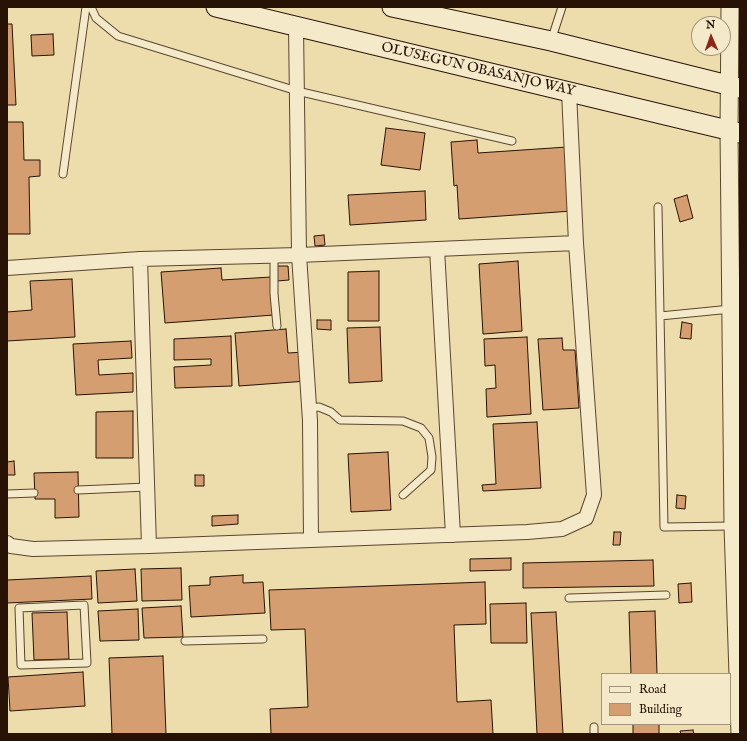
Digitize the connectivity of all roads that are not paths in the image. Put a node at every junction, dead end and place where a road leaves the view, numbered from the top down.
1 (86, 7) edge
2 (91, 7) edge
3 (216, 7) edge
4 (392, 7) edge
5 (562, 7) edge
6 (730, 7) edge
7 (296, 26) junction
8 (551, 41) junction
9 (735, 87) edge
10 (297, 91) junction
11 (569, 92) junction
12 (735, 132) edge
13 (512, 141) dead end
14 (63, 174) dead end
15 (658, 207) dead end
16 (576, 243) junction
17 (438, 249) junction
18 (274, 255) junction
19 (299, 255) junction
20 (140, 259) junction
21 (7, 268) edge
22 (732, 309) junction
23 (660, 316) junction
24 (277, 326) dead end
25 (308, 408) junction
26 (147, 487) junction
27 (78, 490) dead end
28 (34, 493) dead end
29 (7, 494) edge
30 (403, 495) dead end
31 (733, 526) junction
32 (453, 535) junction
33 (311, 540) junction
34 (7, 543) edge
35 (148, 546) junction
36 (666, 595) dead end
37 (569, 598) dead end
38 (262, 639) dead end
39 (185, 641) dead end
40 (86, 663) joint
41 (740, 734) edge

1 - 14 lane
2 - 10 lane
3 - 7 main road, OLUSEGUN OBASANJO WAY
4 - 8 main road
5 - 8 lane
6 - 9 street
7 - 10 street
7 - 11 main road, OLUSEGUN OBASANJO WAY
8 - 9 main road
9 - 12 street
10 - 13 lane
10 - 19 street
11 - 12 main road, OLUSEGUN OBASANJO WAY
11 - 16 street
12 - 22 street
15 - 23 lane
16 - 17 street
16 - 32 street
17 - 19 street
17 - 32 street
18 - 19 street
18 - 20 street
18 - 24 lane
19 - 25 street
20 - 21 street
20 - 26 street
22 - 23 lane
22 - 31 street
23 - 31 lane
25 - 30 lane
25 - 33 street
26 - 27 lane
26 - 35 street
28 - 29 lane
31 - 41 street
32 - 33 street
33 - 35 street
34 - 35 street
36 - 37 lane
38 - 39 lane
40 - 40 lane

